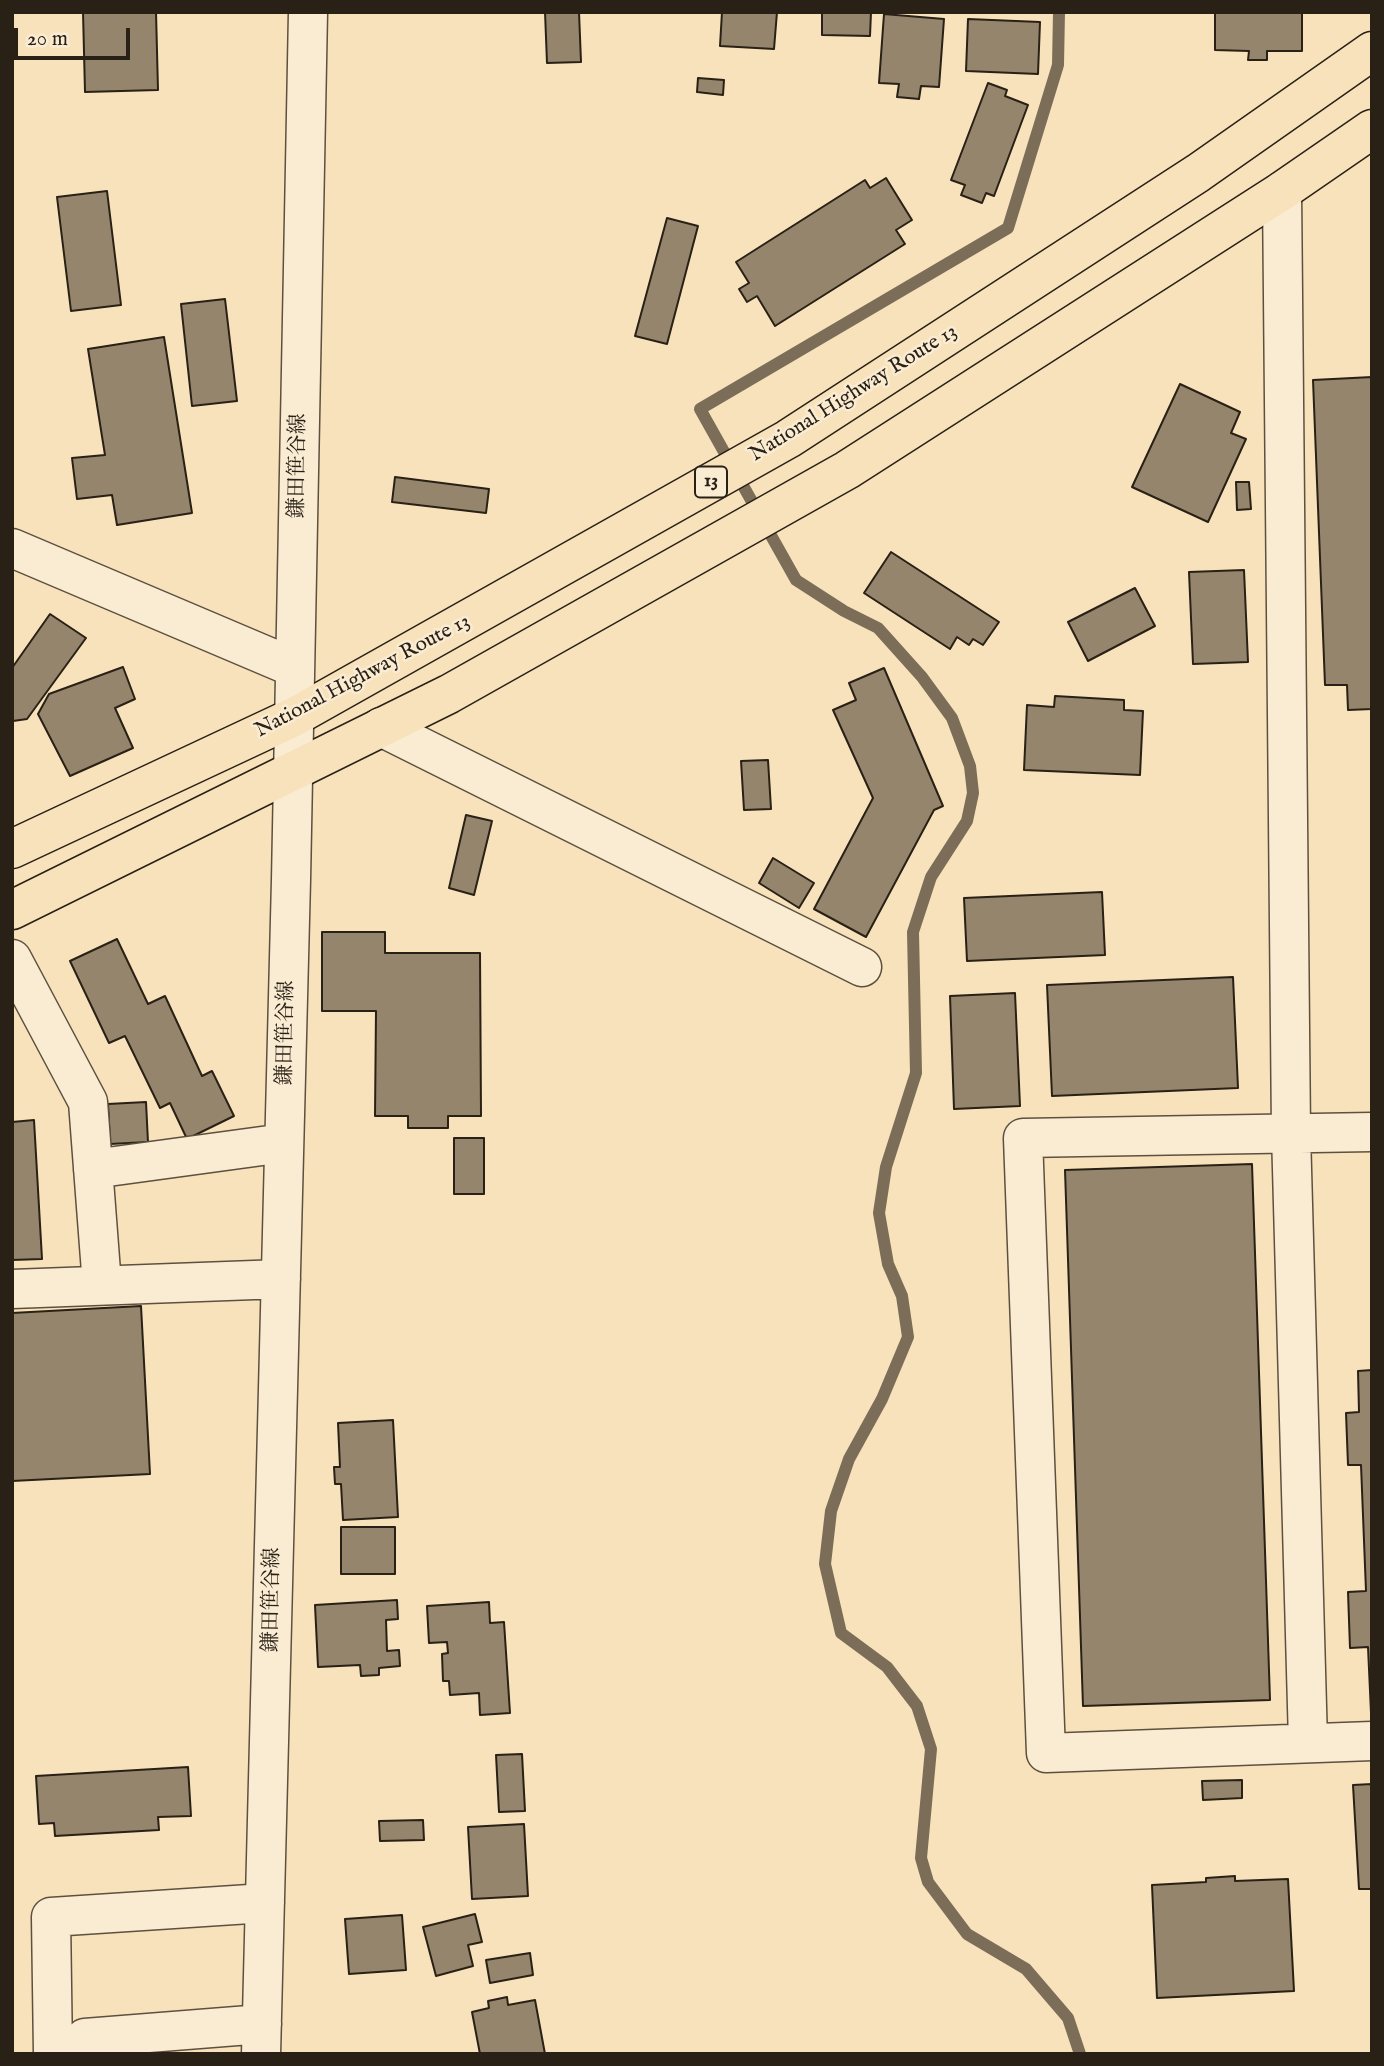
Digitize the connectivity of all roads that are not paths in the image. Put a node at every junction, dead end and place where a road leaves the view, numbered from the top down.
1 (308, 12) edge
2 (1372, 51) edge
3 (1372, 129) edge
4 (1282, 191) junction
5 (12, 548) edge
6 (295, 668) junction
7 (294, 717) junction
8 (381, 727) junction
9 (293, 771) junction
10 (12, 849) edge
11 (12, 910) edge
12 (12, 959) edge
13 (862, 967) dead end
14 (1372, 1132) edge
15 (1290, 1133) junction
16 (285, 1143) junction
17 (93, 1168) junction
18 (281, 1279) junction
19 (102, 1285) junction
20 (12, 1289) edge
21 (1372, 1741) edge
22 (1308, 1742) junction
23 (265, 1903) junction
24 (261, 2039) edge
25 (53, 2054) edge
26 (67, 2054) edge

1 - 6 street, 鎌田笹谷線
2 - 7 highway, National Highway Route 13 / 13
3 - 4 highway
4 - 8 highway
4 - 15 street
5 - 6 street
6 - 7 street, 鎌田笹谷線
7 - 9 street, 鎌田笹谷線
7 - 10 highway, National Highway Route 13 / 13
8 - 9 highway
8 - 13 street
9 - 11 highway
9 - 16 street, 鎌田笹谷線
12 - 17 street
14 - 15 street
15 - 22 street
15 - 22 street
16 - 17 street
16 - 18 street, 鎌田笹谷線
17 - 19 street
18 - 19 street
18 - 23 street, 鎌田笹谷線
19 - 20 street
21 - 22 street
23 - 24 street, 鎌田笹谷線
23 - 25 street
24 - 26 street

